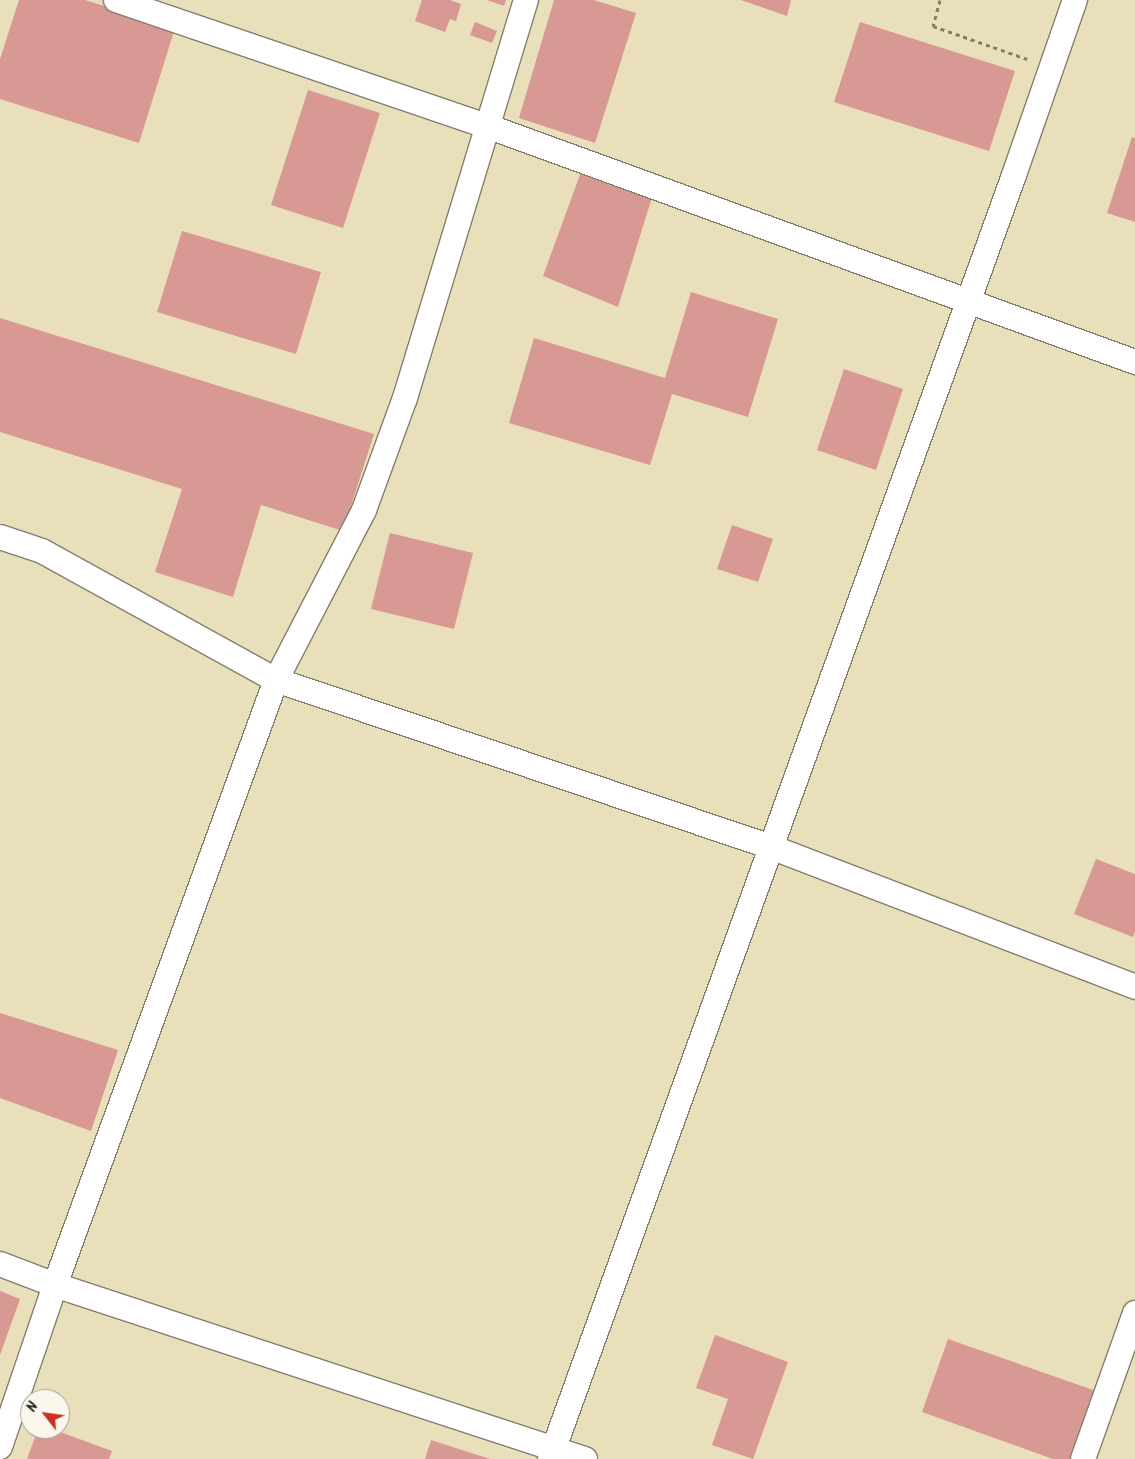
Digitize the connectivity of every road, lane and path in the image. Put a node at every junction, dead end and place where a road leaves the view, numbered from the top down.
1 (116, 0) edge
2 (526, 0) edge
3 (940, 0) edge
4 (1075, 0) edge
5 (1051, 68) junction
6 (487, 126) junction
7 (968, 302) junction
8 (1135, 362) edge
9 (0, 537) edge
10 (276, 680) junction
11 (771, 847) junction
12 (1135, 987) edge
13 (0, 1264) edge
14 (55, 1285) junction
15 (1135, 1313) edge
16 (0, 1447) edge
17 (552, 1453) edge
18 (585, 1459) edge
19 (1083, 1459) edge

1 - 6 street
2 - 6 street
3 - 5 path
4 - 5 street
5 - 7 street
6 - 7 street
6 - 10 street
7 - 8 street
7 - 11 street
9 - 10 street
10 - 11 street
10 - 14 street
11 - 12 street
11 - 17 street
13 - 14 street
14 - 16 street
14 - 17 street
15 - 19 street
17 - 18 street

